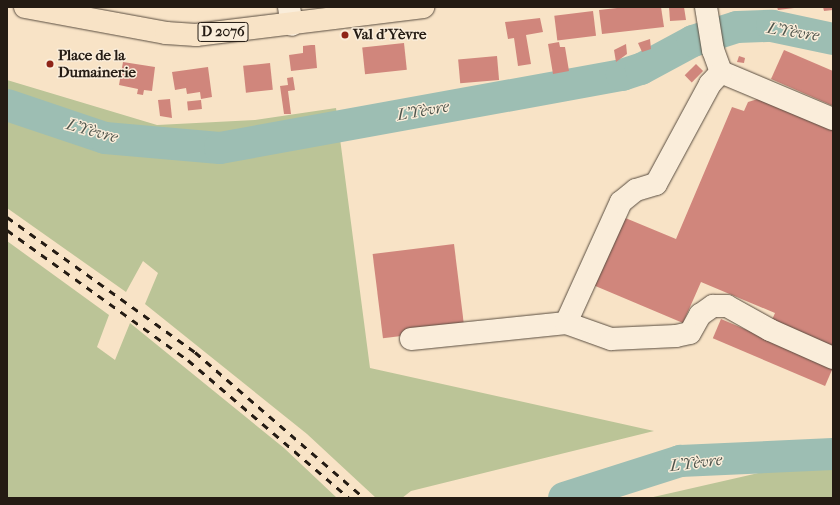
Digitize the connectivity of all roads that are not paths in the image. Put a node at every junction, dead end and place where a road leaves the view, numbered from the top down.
1 (25, 7) edge
2 (423, 7) edge
3 (707, 8) edge
4 (291, 16) edge
5 (721, 72) junction
6 (833, 119) edge
7 (566, 323) junction
8 (411, 339) dead end
9 (833, 358) edge

1 - 4 main road, D 2076
2 - 4 main road, D 2076
3 - 5 lane
5 - 6 lane
5 - 7 lane
7 - 8 lane
7 - 9 lane

